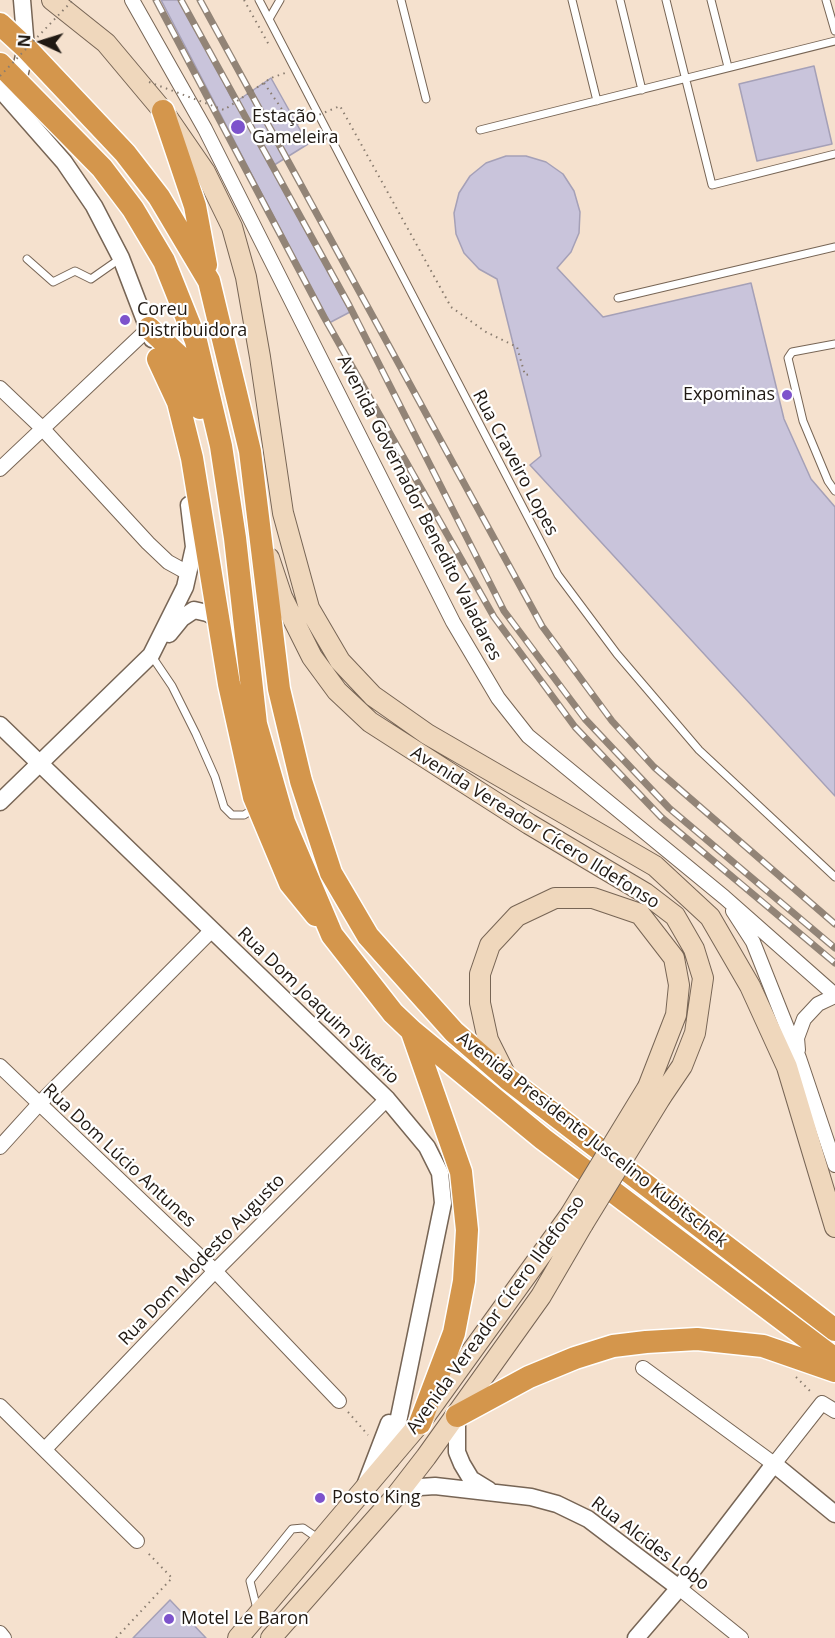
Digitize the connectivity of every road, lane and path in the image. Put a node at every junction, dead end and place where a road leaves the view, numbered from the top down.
1 (22, 0) edge
2 (52, 0) edge
3 (73, 0) edge
4 (132, 0) edge
5 (244, 0) edge
6 (259, 0) edge
7 (280, 0) edge
8 (401, 0) edge
9 (573, 0) edge
10 (620, 0) edge
11 (666, 0) edge
12 (711, 0) edge
13 (826, 0) edge
14 (268, 19) junction
15 (0, 24) edge
16 (835, 31) edge
17 (835, 41) edge
18 (269, 46) dead end
19 (26, 48) junction
20 (0, 64) edge
21 (280, 64) dead end
22 (728, 67) junction
23 (687, 78) junction
24 (149, 82) dead end
25 (264, 83) junction
26 (5, 89) edge
27 (642, 90) junction
28 (426, 99) dead end
29 (597, 101) junction
30 (163, 111) junction
31 (480, 130) dead end
32 (835, 154) edge
33 (835, 247) edge
34 (122, 258) junction
35 (27, 259) dead end
36 (210, 281) junction
37 (618, 298) dead end
38 (149, 328) junction
39 (835, 344) edge
40 (158, 359) junction
41 (532, 374) dead end
42 (0, 388) edge
43 (42, 428) junction
44 (221, 446) junction
45 (0, 469) edge
46 (835, 491) edge
47 (260, 533) junction
48 (236, 538) junction
49 (188, 573) junction
50 (218, 619) junction
51 (151, 655) junction
52 (229, 684) junction
53 (0, 725) edge
54 (38, 763) junction
55 (254, 797) junction
56 (0, 802) edge
57 (835, 877) edge
58 (724, 897) junction
59 (212, 930) junction
60 (332, 935) junction
61 (835, 996) edge
62 (411, 1031) junction
63 (799, 1058) junction
64 (0, 1066) edge
65 (508, 1078) junction
66 (654, 1092) junction
67 (813, 1098) junction
68 (387, 1099) junction
69 (38, 1105) junction
70 (808, 1138) junction
71 (0, 1147) edge
72 (835, 1165) edge
73 (576, 1220) junction
74 (835, 1227) edge
75 (215, 1271) junction
76 (835, 1330) edge
77 (835, 1359) edge
78 (643, 1368) dead end
79 (835, 1371) edge
80 (339, 1401) joint
81 (0, 1406) edge
82 (835, 1411) edge
83 (457, 1416) junction
84 (420, 1423) junction
85 (45, 1449) junction
86 (384, 1454) junction
87 (774, 1464) junction
88 (492, 1492) junction
89 (395, 1497) junction
90 (835, 1514) edge
91 (360, 1536) junction
92 (137, 1541) joint
93 (321, 1541) junction
94 (679, 1588) junction
95 (259, 1614) junction
96 (0, 1633) edge
97 (4, 1638) edge
98 (116, 1638) edge
99 (238, 1638) edge
100 (272, 1638) edge
101 (636, 1638) edge
102 (741, 1638) edge

1 - 19 street
2 - 30 main road
3 - 26 path, bridge
4 - 58 street, Avenida Governador Benedito Valadares
5 - 18 path
6 - 14 lane, Rua Craveiro Lopes
7 - 14 lane
8 - 28 lane
9 - 29 lane
10 - 27 lane
11 - 23 lane
12 - 22 lane
13 - 16 lane
14 - 57 lane, Rua Craveiro Lopes
15 - 19 highway, Avenida Presidente Juscelino Kubitschek
17 - 22 lane
19 - 26 street
19 - 36 highway, Avenida Presidente Juscelino Kubitschek
20 - 26 highway, Avenida Presidente Juscelino Kubitschek
21 - 25 path, bridge
22 - 23 lane
23 - 27 lane
23 - 32 lane
24 - 25 path, bridge
25 - 41 path, bridge
26 - 34 street, Avenida Presidente Juscelino Kubitschek
26 - 44 highway, Avenida Presidente Juscelino Kubitschek
27 - 29 lane
29 - 31 lane
30 - 36 highway
30 - 70 main road
33 - 37 lane
34 - 35 lane
34 - 38 street, Avenida Presidente Juscelino Kubitschek
36 - 47 highway, Avenida Presidente Juscelino Kubitschek
38 - 40 street, Avenida Presidente Juscelino Kubitschek
38 - 43 street
38 - 44 highway
39 - 46 lane
40 - 49 street, Avenida Presidente Juscelino Kubitschek
40 - 50 highway
42 - 43 street
43 - 45 street
43 - 49 street
44 - 48 highway, Avenida Presidente Juscelino Kubitschek
47 - 65 highway, Avenida Presidente Juscelino Kubitschek
47 - 66 main road, Avenida Vereador Cícero Ildefonso
48 - 52 highway
48 - 60 highway, Avenida Presidente Juscelino Kubitschek
49 - 51 street, Avenida Presidente Juscelino Kubitschek
50 - 51 street
50 - 52 highway
51 - 54 street
51 - 55 lane
52 - 55 highway
53 - 54 street, Rua Dom Joaquim Silvério
54 - 56 street
54 - 59 street, Rua Dom Joaquim Silvério
55 - 60 highway
58 - 61 street, Avenida Governador Benedito Valadares
58 - 63 street
59 - 68 street, Rua Dom Joaquim Silvério
59 - 69 street
60 - 62 highway, Avenida Presidente Juscelino Kubitschek
61 - 63 street
62 - 77 highway, Avenida Presidente Juscelino Kubitschek
62 - 84 highway
63 - 67 street
64 - 69 street, Rua Dom Lúcio Antunes
65 - 66 main road, Avenida Vereador Cícero Ildefonso
65 - 76 highway, Avenida Presidente Juscelino Kubitschek
66 - 73 main road, Avenida Vereador Cícero Ildefonso, bridge
67 - 70 street
67 - 72 street
68 - 75 street, Rua Dom Modesto Augusto
68 - 86 street, Rua Dom Joaquim Silvério
69 - 71 street
69 - 75 street, Rua Dom Lúcio Antunes
70 - 74 main road
73 - 83 main road, Avenida Vereador Cícero Ildefonso
73 - 84 main road, Avenida Vereador Cícero Ildefonso
75 - 80 street, Rua Dom Lúcio Antunes
75 - 85 street, Rua Dom Modesto Augusto
78 - 87 street
79 - 83 highway
80 - 86 path
81 - 85 street
82 - 87 street
83 - 88 street, Rua Alcides Lobo
83 - 89 main road, Avenida Vereador Cícero Ildefonso
84 - 86 main road, Avenida Vereador Cícero Ildefonso
85 - 92 street
86 - 91 main road
86 - 93 main road, Avenida Vereador Cícero Ildefonso
87 - 90 street
87 - 94 street
88 - 89 street, Rua Alcides Lobo
88 - 94 street, Rua Alcides Lobo
89 - 91 main road, Avenida Vereador Cícero Ildefonso
91 - 100 main road, Avenida Vereador Cícero Ildefonso
92 - 98 path
93 - 95 main road, Avenida Vereador Cícero Ildefonso
93 - 95 lane
94 - 101 street
94 - 102 street, Rua Alcides Lobo
95 - 99 main road, Avenida Vereador Cícero Ildefonso
96 - 97 street

